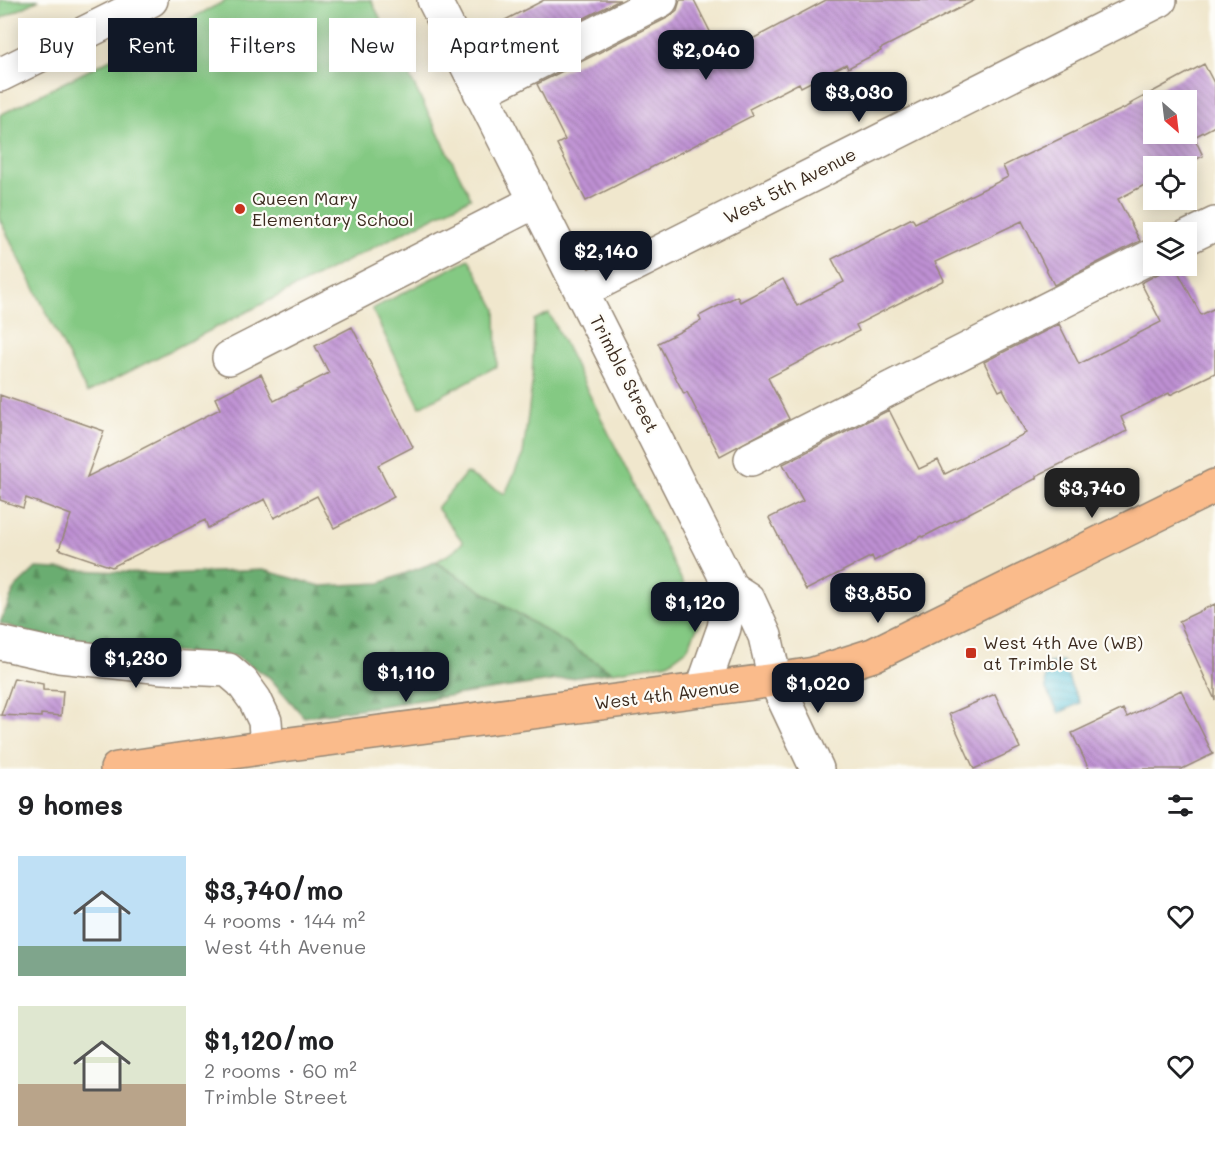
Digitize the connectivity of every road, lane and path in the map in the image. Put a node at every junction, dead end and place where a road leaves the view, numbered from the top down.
1 (151, 0) edge
2 (434, 0) edge
3 (661, 0) edge
4 (1160, 0) edge
5 (0, 75) edge
6 (480, 92) junction
7 (536, 201) junction
8 (1215, 224) edge
9 (1197, 233) edge
10 (1143, 261) edge
11 (582, 291) junction
12 (229, 358) dead end
13 (751, 459) dead end
14 (1215, 486) edge
15 (731, 588) junction
16 (0, 643) edge
17 (775, 681) junction
18 (702, 690) junction
19 (267, 747) junction
20 (117, 769) edge
21 (817, 769) edge

1 - 5 street
2 - 6 street, Trimble Street
3 - 6 street
4 - 11 street, West 5th Avenue
6 - 7 street, Trimble Street
7 - 11 street, Trimble Street
7 - 12 street
8 - 9 street
10 - 13 street
11 - 15 street, Trimble Street
14 - 17 main road, West 4th Avenue
15 - 17 street, Trimble Street
15 - 18 street
16 - 19 street
17 - 18 main road, West 4th Avenue
17 - 21 street, Trimble Street
18 - 19 main road, West 4th Avenue
19 - 20 main road, West 4th Avenue

